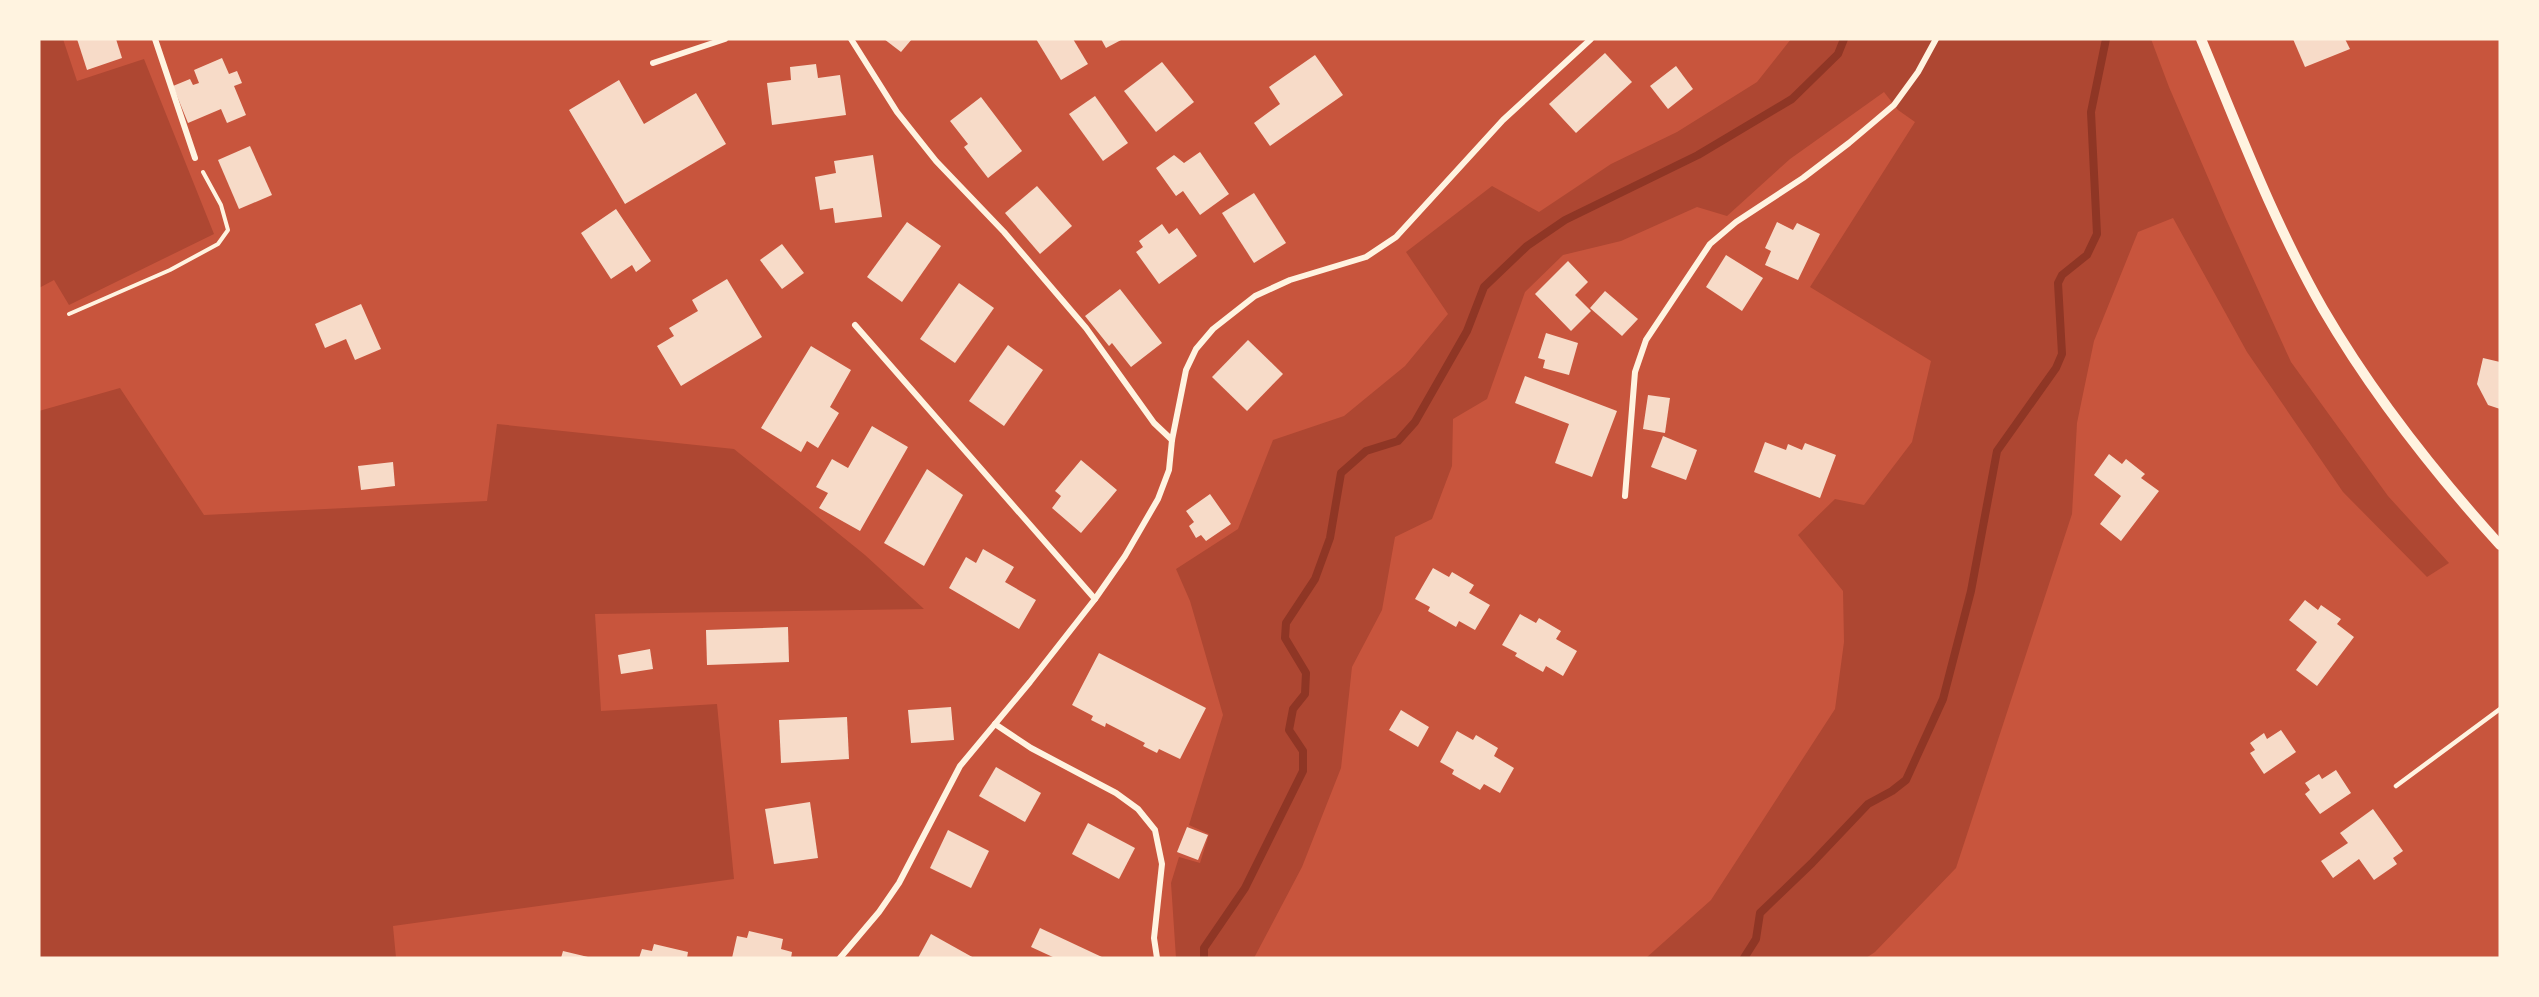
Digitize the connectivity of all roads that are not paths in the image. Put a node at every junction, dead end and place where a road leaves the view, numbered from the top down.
1 (155, 39) edge
2 (725, 39) edge
3 (851, 39) edge
4 (1591, 39) edge
5 (1936, 39) edge
6 (2201, 39) edge
7 (653, 63) dead end
8 (195, 159) road end
9 (855, 325) dead end
10 (1172, 440) junction
11 (1625, 496) dead end
12 (2500, 545) edge
13 (1095, 599) junction
14 (2500, 709) edge
15 (994, 724) junction
16 (2396, 786) dead end
17 (840, 958) edge
18 (1157, 958) edge

1 - 8 street
2 - 7 street
3 - 10 street
4 - 10 street
5 - 11 street
6 - 12 street
9 - 13 street
10 - 13 street
13 - 15 street
14 - 16 lane
15 - 17 street
15 - 18 street

